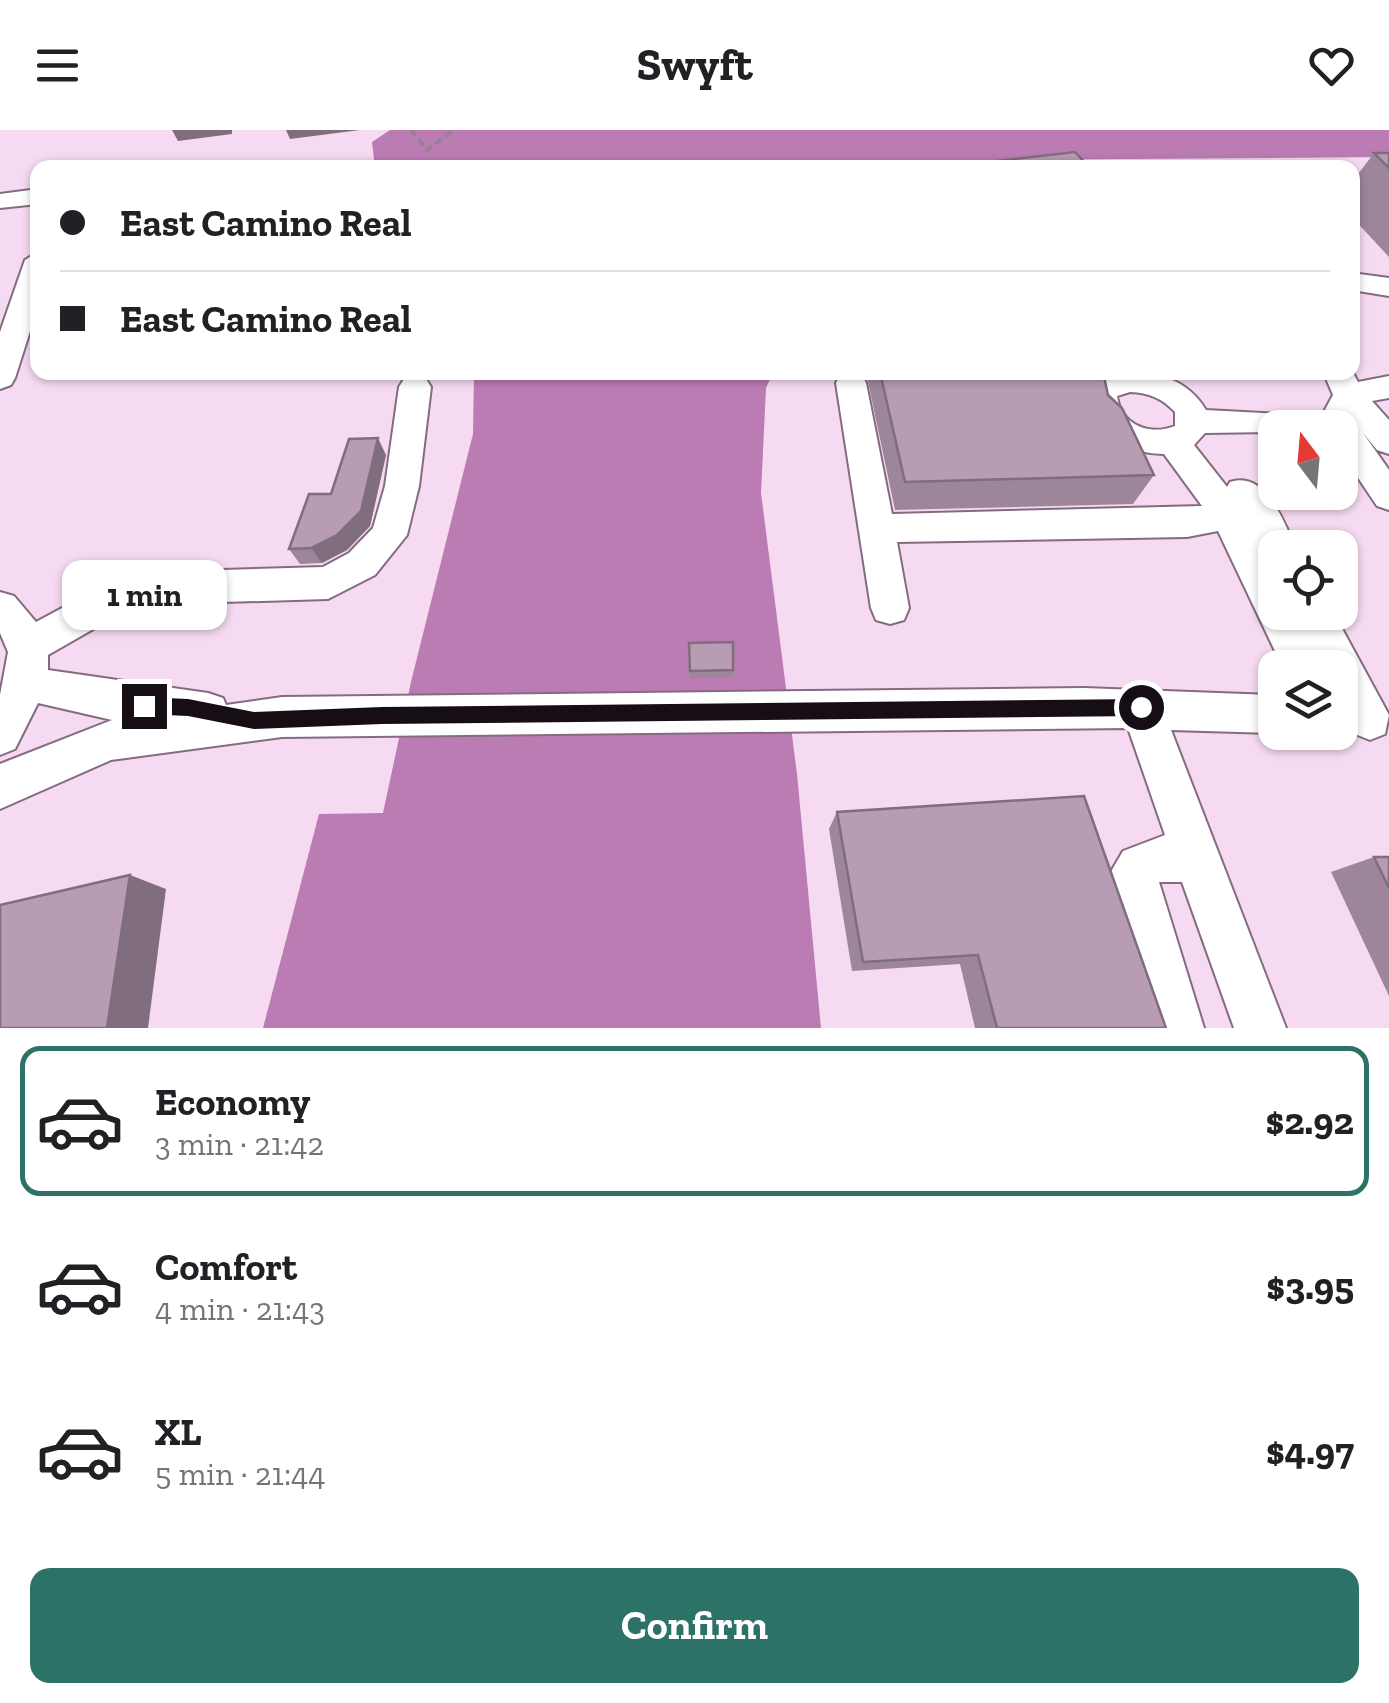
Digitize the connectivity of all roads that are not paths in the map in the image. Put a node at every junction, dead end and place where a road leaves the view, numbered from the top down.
1 (30, 198) edge
2 (2, 207) edge
3 (1360, 283) edge
4 (30, 285) edge
5 (1389, 287) edge
6 (0, 378) edge
7 (851, 383) dead end
8 (1344, 384) edge
9 (415, 387) dead end
10 (1389, 388) edge
11 (1258, 423) edge
12 (1389, 442) edge
13 (1389, 497) edge
14 (1244, 513) junction
15 (877, 528) junction
16 (1261, 530) edge
17 (1258, 555) edge
18 (0, 608) edge
19 (890, 608) dead end
20 (1321, 630) edge
21 (28, 663) junction
22 (1141, 707) junction
23 (1258, 713) edge
24 (254, 720) junction
25 (1366, 720) edge
26 (0, 735) edge
27 (43, 768) junction
28 (0, 787) edge
29 (0, 809) edge
30 (1197, 860) junction
31 (1178, 1028) edge
32 (1260, 1028) edge

1 - 2 street
3 - 5 street
4 - 6 street
7 - 15 street
8 - 10 street
8 - 12 street
8 - 13 street
9 - 21 street
11 - 14 street
14 - 15 street
14 - 16 street
14 - 17 street
15 - 19 street
18 - 21 street
20 - 25 street
21 - 24 street
21 - 26 street
22 - 23 street
22 - 24 street
22 - 30 street
24 - 27 street
27 - 28 street
27 - 29 street
30 - 31 street
30 - 32 street

